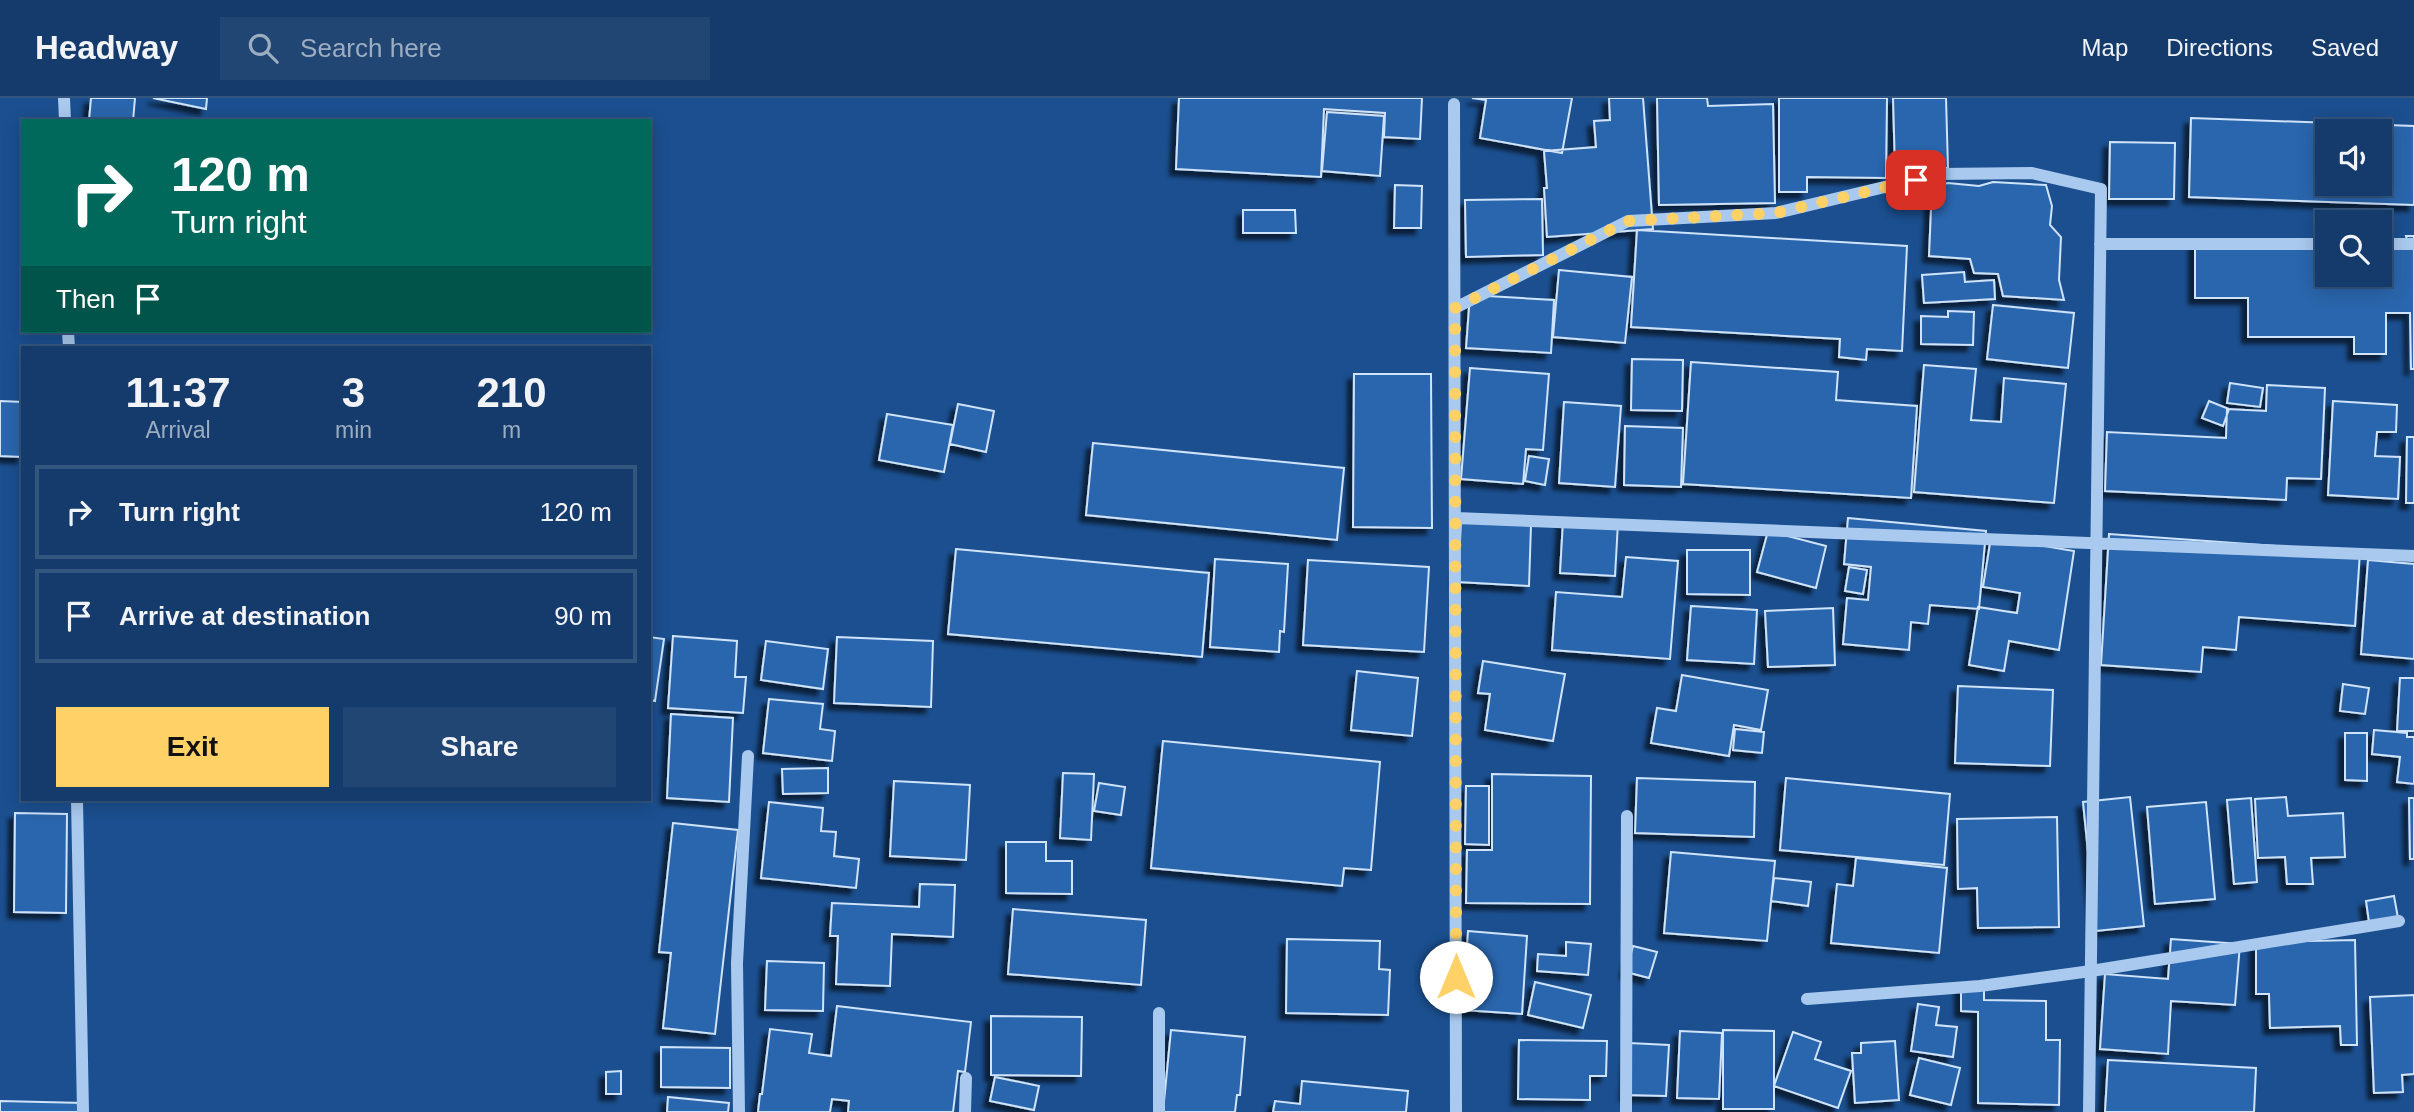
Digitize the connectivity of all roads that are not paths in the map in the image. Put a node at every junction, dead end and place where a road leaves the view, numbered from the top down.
1 (64, 98) edge
2 (1454, 104) dead end
3 (65, 119) edge
4 (2100, 244) junction
5 (2315, 244) edge
6 (2392, 244) edge
7 (2414, 244) edge
8 (1455, 308) junction
9 (1456, 518) junction
10 (2096, 544) junction
11 (2414, 556) edge
12 (748, 756) dead end
13 (77, 801) edge
14 (1627, 816) dead end
15 (2399, 921) dead end
16 (2091, 971) junction
17 (1807, 999) dead end
18 (1159, 1013) dead end
19 (966, 1078) dead end
20 (83, 1112) edge
21 (739, 1112) edge
22 (965, 1112) edge
23 (1159, 1112) edge
24 (1456, 1112) edge
25 (1626, 1112) edge
26 (2089, 1112) edge

1 - 3 street
2 - 8 street
4 - 5 street
4 - 8 street
4 - 10 street
6 - 7 street
8 - 9 street
9 - 10 street
9 - 24 street
10 - 11 street
10 - 16 street
12 - 21 street
13 - 20 street
14 - 25 street
15 - 16 street
16 - 17 street
16 - 26 street
18 - 23 street
19 - 22 street

